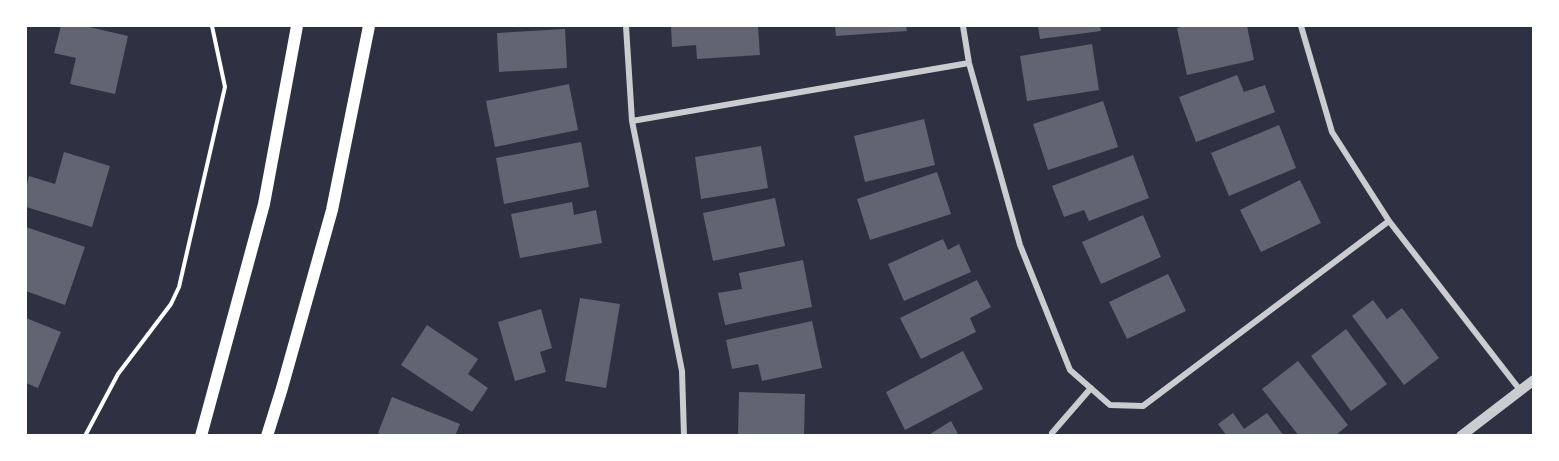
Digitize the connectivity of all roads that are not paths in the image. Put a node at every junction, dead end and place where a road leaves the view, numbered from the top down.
1 (297, 26) edge
2 (369, 26) edge
3 (626, 26) edge
4 (963, 26) edge
5 (1301, 26) edge
6 (969, 63) junction
7 (632, 121) junction
8 (1389, 221) junction
9 (1533, 380) edge
10 (1091, 388) junction
11 (1520, 390) junction
12 (1052, 433) dead end
13 (201, 435) edge
14 (267, 435) edge
15 (684, 435) edge
16 (1461, 435) edge

1 - 13 main road
2 - 14 main road
3 - 7 street
4 - 6 street
5 - 8 street
6 - 7 street
6 - 10 street
7 - 15 street
8 - 10 street
8 - 11 street
9 - 11 street
10 - 12 street
11 - 16 street

